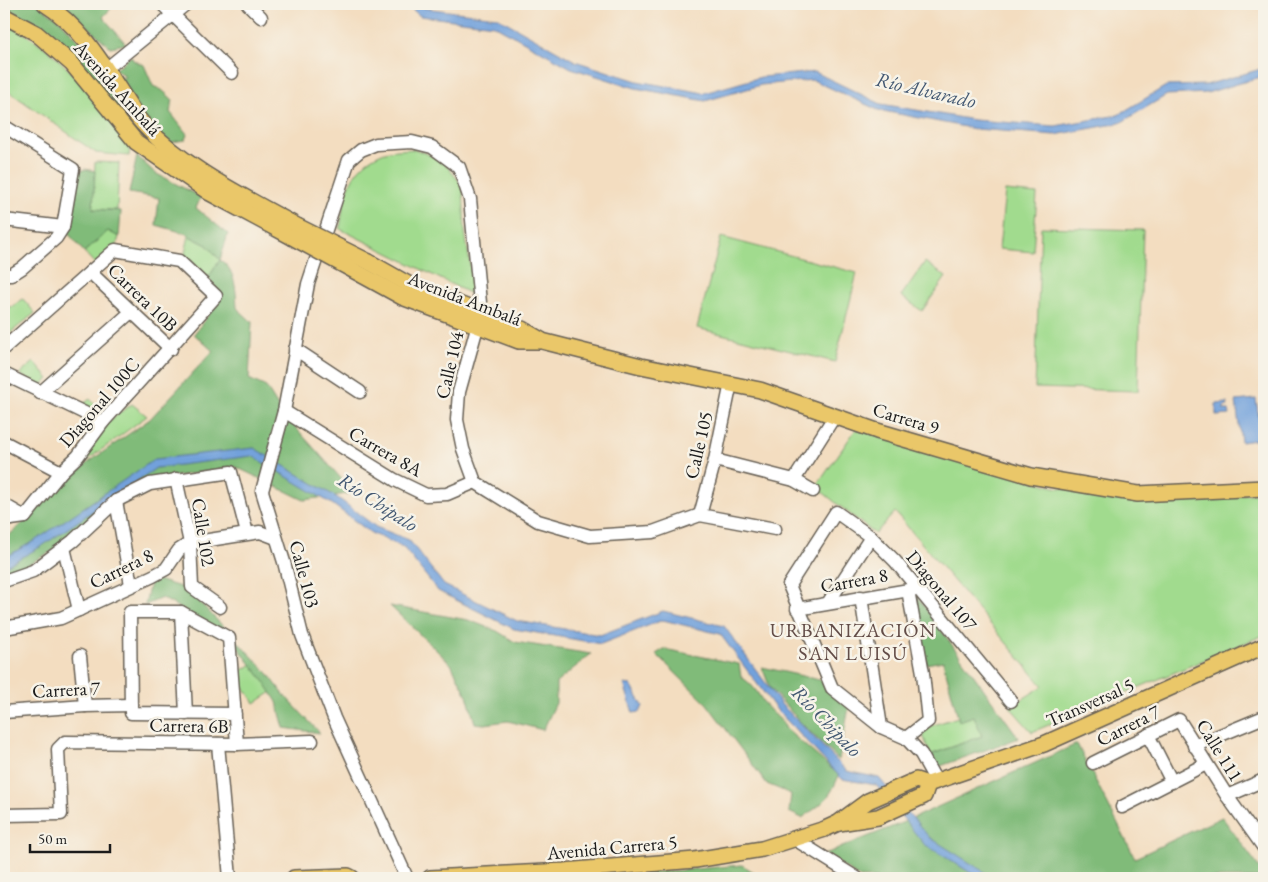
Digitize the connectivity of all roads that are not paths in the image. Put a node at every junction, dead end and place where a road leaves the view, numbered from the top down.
1 (45, 4) edge
2 (162, 4) edge
3 (186, 4) edge
4 (248, 4) edge
5 (172, 15) junction
6 (4, 16) edge
7 (261, 18) dead end
8 (106, 69) junction
9 (232, 73) dead end
10 (4, 126) edge
11 (4, 220) edge
12 (63, 227) junction
13 (295, 231) junction
14 (90, 272) junction
15 (4, 275) edge
16 (131, 312) junction
17 (479, 320) junction
18 (542, 341) joint
19 (4, 348) edge
20 (171, 349) junction
21 (295, 349) junction
22 (4, 374) edge
23 (731, 383) junction
24 (40, 392) junction
25 (360, 392) dead end
26 (284, 411) junction
27 (834, 417) junction
28 (103, 422) junction
29 (4, 442) edge
30 (715, 460) junction
31 (61, 472) junction
32 (176, 479) junction
33 (794, 480) junction
34 (475, 482) junction
35 (1264, 488) edge
36 (813, 491) dead end
37 (116, 502) junction
38 (4, 506) edge
39 (700, 515) junction
40 (25, 517) junction
41 (4, 520) edge
42 (776, 529) dead end
43 (247, 533) junction
44 (871, 537) junction
45 (276, 538) junction
46 (190, 543) junction
47 (64, 548) junction
48 (4, 581) edge
49 (131, 585) junction
50 (913, 590) junction
51 (861, 597) junction
52 (828, 604) junction
53 (220, 607) dead end
54 (797, 609) junction
55 (79, 610) junction
56 (181, 612) junction
57 (4, 628) edge
58 (1264, 646) edge
59 (80, 656) dead end
60 (1011, 701) dead end
61 (85, 706) junction
62 (131, 709) junction
63 (4, 712) edge
64 (186, 714) junction
65 (235, 714) junction
66 (1264, 717) edge
67 (1179, 720) joint
68 (881, 727) junction
69 (1148, 735) junction
70 (906, 738) junction
71 (312, 742) dead end
72 (218, 744) junction
73 (238, 744) junction
74 (1194, 746) junction
75 (1093, 763) dead end
76 (1206, 764) junction
77 (1264, 780) edge
78 (1172, 782) junction
79 (926, 785) junction
80 (1227, 796) junction
81 (1122, 807) dead end
82 (4, 815) edge
83 (838, 823) junction
84 (796, 840) junction
85 (1264, 848) edge
86 (230, 878) edge
87 (294, 878) edge
88 (352, 878) edge
89 (407, 878) edge
90 (430, 878) edge
91 (857, 878) edge

1 - 8 main road, Avenida Ambalá
2 - 5 street
3 - 5 street
4 - 7 street
5 - 8 street
5 - 9 street
6 - 13 main road, Avenida Ambalá
8 - 13 main road, Avenida Ambalá
10 - 12 street
11 - 12 street
12 - 15 street
13 - 17 main road, Avenida Ambalá, bridge
14 - 16 street, Carrera 10B
14 - 19 street
14 - 20 street, Diagonal 100C
16 - 20 street, Carrera 10B
16 - 24 street
17 - 18 main road, Avenida Ambalá
17 - 21 street, Calle 103
17 - 34 street, Calle 104
18 - 23 main road, Carrera 9
20 - 28 street, Diagonal 100C
21 - 25 street
21 - 26 street, Calle 103
22 - 24 street
23 - 27 main road, Carrera 9
23 - 30 street, Calle 105
24 - 28 street
26 - 34 street, Carrera 8A
26 - 45 street, Calle 103
27 - 33 street
27 - 35 main road, Carrera 9
28 - 31 street, Diagonal 100C
29 - 31 street
30 - 33 street
30 - 39 street, Calle 105
31 - 40 street, Diagonal 100C
32 - 37 street
32 - 43 street
32 - 46 street, Calle 102
33 - 36 street
34 - 39 street
37 - 47 street
37 - 49 street
38 - 40 street
39 - 42 street
40 - 41 street
43 - 45 street
43 - 46 street
44 - 50 street, Diagonal 107
44 - 52 street
44 - 54 street, Diagonal 107
45 - 89 street, Calle 103
46 - 49 street, Carrera 8
46 - 53 street, Calle 102
47 - 48 street
47 - 55 street
49 - 55 street, Carrera 8
50 - 51 street, Carrera 8
50 - 60 street, Diagonal 107
50 - 70 street
51 - 52 street, Carrera 8
51 - 68 street
52 - 54 street, Carrera 8
54 - 68 street
55 - 57 street, Carrera 8
56 - 62 street
56 - 64 street
56 - 65 street
58 - 79 main road, Transversal 5
59 - 61 street
61 - 62 street, Carrera 7
61 - 63 street, Carrera 7
62 - 64 street, Carrera 7
64 - 65 street, Carrera 7
65 - 73 street
66 - 74 street
67 - 69 street, Carrera 7
67 - 74 street, Calle 111
68 - 70 street
69 - 75 street, Carrera 7
69 - 78 street
70 - 79 street
71 - 73 street, Carrera 6B
72 - 73 street, Carrera 6B
72 - 82 street, Carrera 6B
72 - 86 street
74 - 76 street, Calle 111
76 - 78 street
76 - 80 street, Calle 111
77 - 80 street
78 - 81 street
79 - 83 main road, Transversal 5
79 - 83 main road, Transversal 5
80 - 85 street, Calle 111
83 - 84 main road, Transversal 5
84 - 90 main road, Avenida Carrera 5
84 - 91 street
87 - 88 main road

